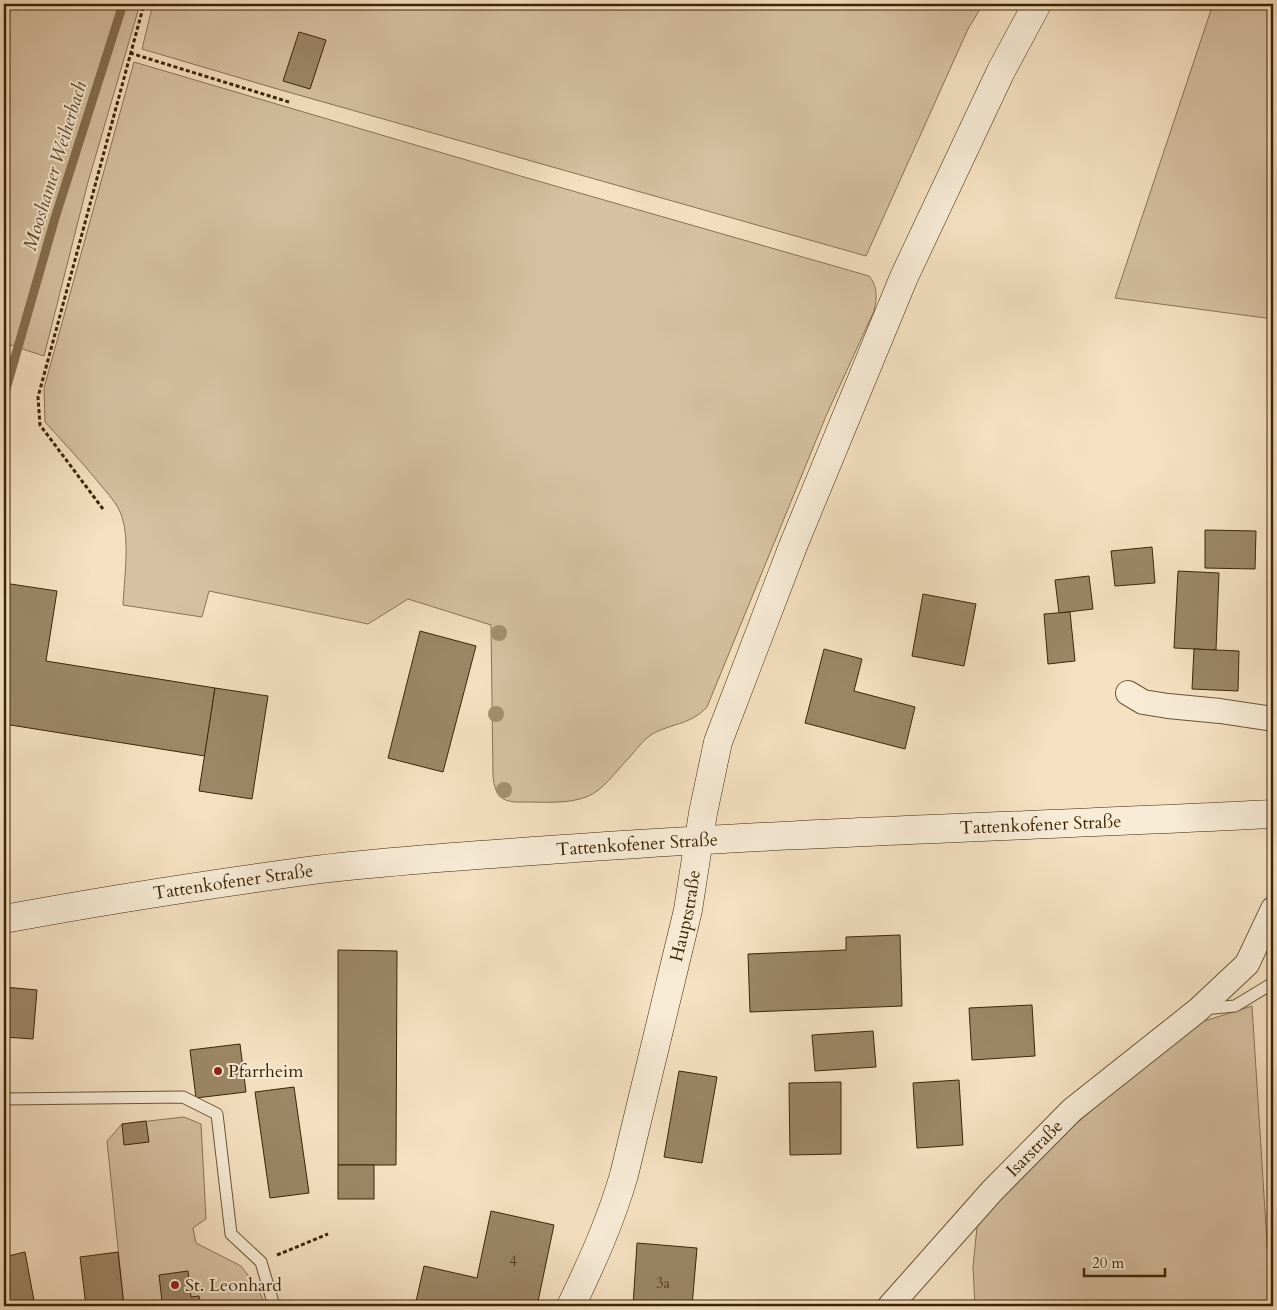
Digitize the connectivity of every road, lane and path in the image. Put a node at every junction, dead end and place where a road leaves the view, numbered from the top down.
1 (144, 4) edge
2 (1037, 4) edge
3 (130, 53) junction
4 (289, 102) dead end
5 (103, 509) dead end
6 (1128, 693) dead end
7 (1273, 719) edge
8 (1273, 814) edge
9 (698, 839) junction
10 (1273, 909) edge
11 (4, 919) edge
12 (1273, 983) edge
13 (1198, 1010) junction
14 (4, 1099) edge
15 (328, 1234) dead end
16 (261, 1262) junction
17 (274, 1306) edge
18 (571, 1306) edge
19 (890, 1306) edge

1 - 3 path
2 - 9 main road, Hauptstraße
3 - 4 path
3 - 5 path
6 - 7 street
8 - 9 main road, Tattenkofener Straße
9 - 11 main road, Tattenkofener Straße
9 - 18 main road, Hauptstraße
10 - 13 street, Isarstraße
12 - 13 lane
13 - 19 street, Isarstraße
14 - 16 lane
15 - 16 path
16 - 17 lane

